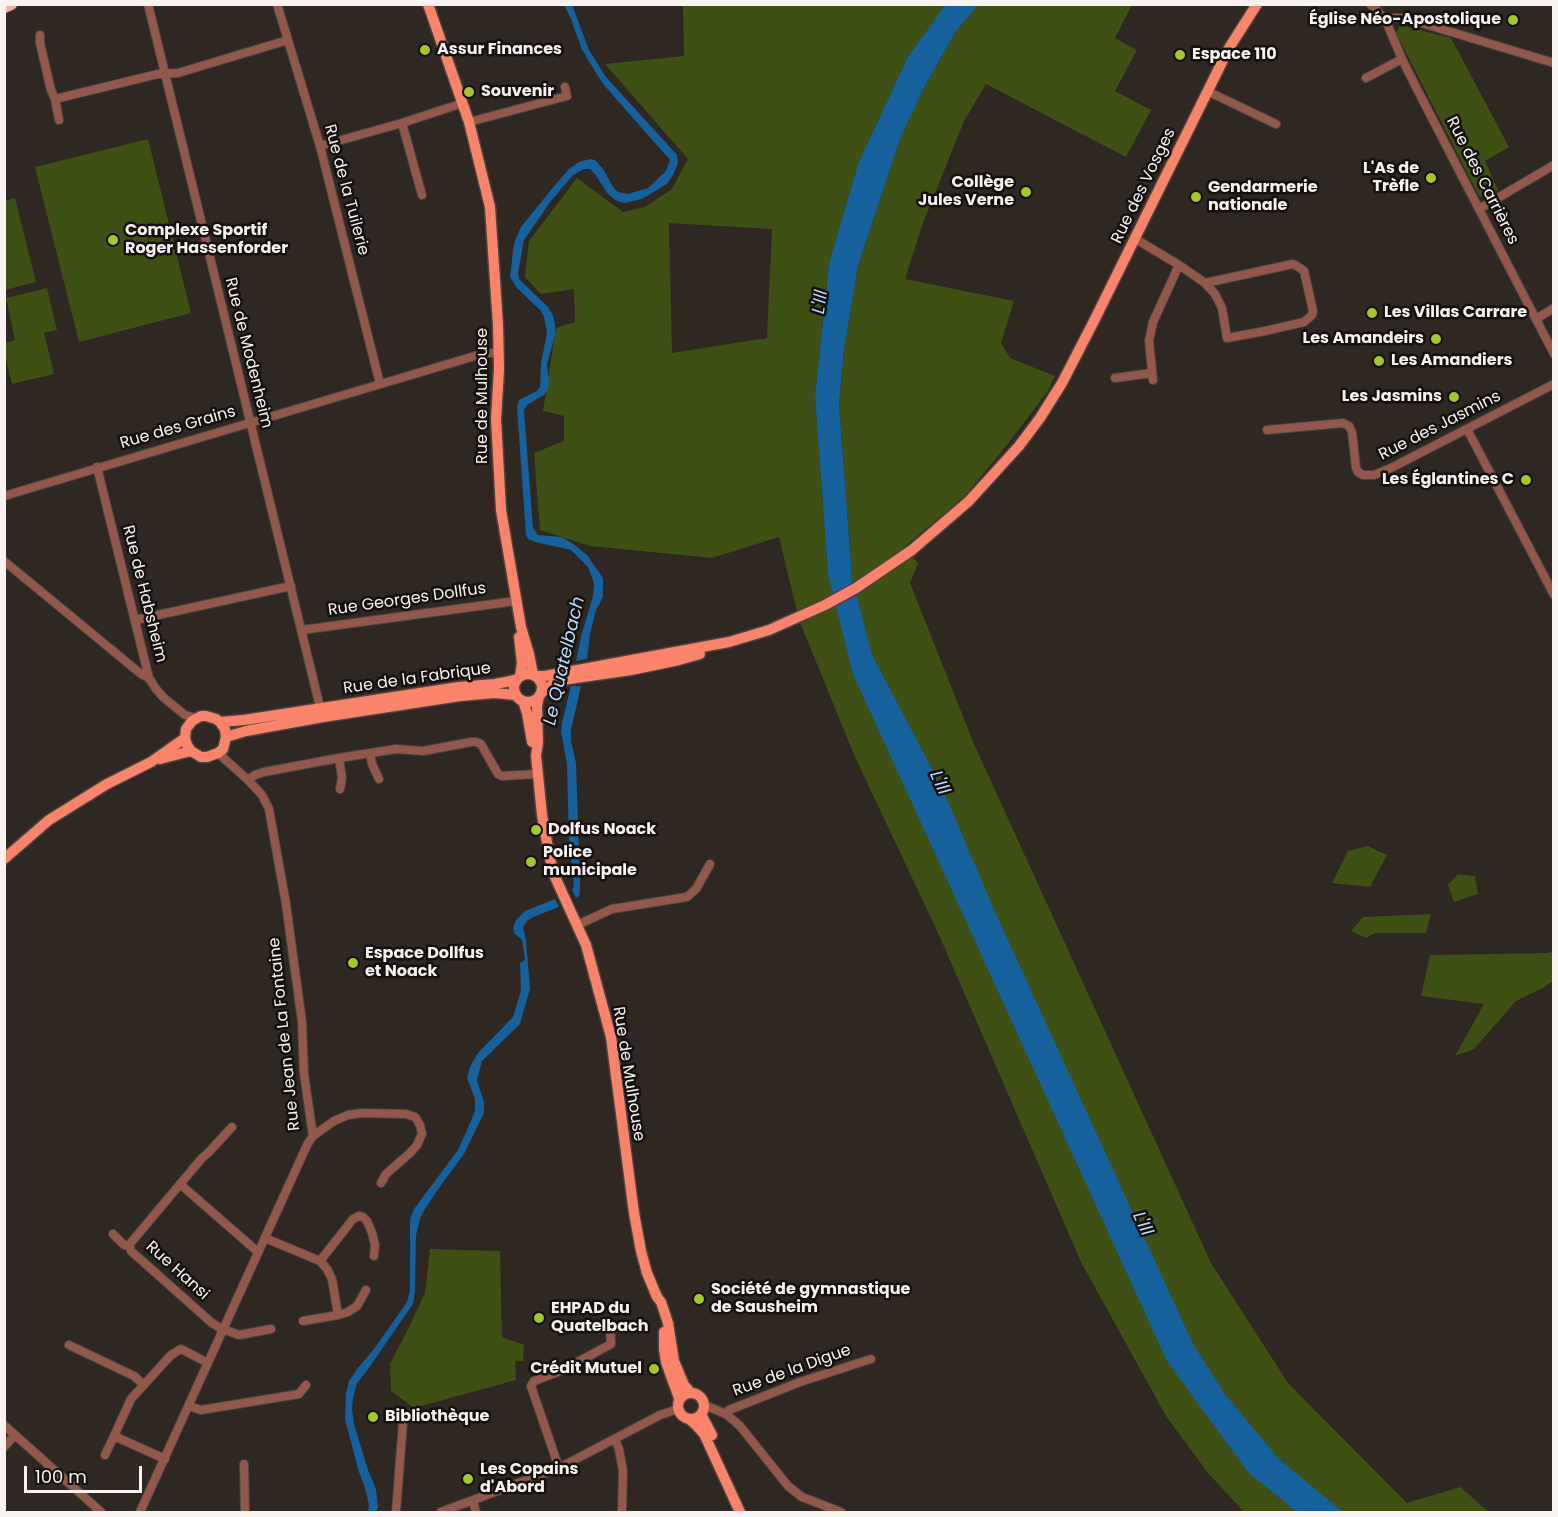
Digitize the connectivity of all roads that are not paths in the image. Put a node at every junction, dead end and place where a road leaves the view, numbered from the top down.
1 (11, 4) edge
2 (148, 4) edge
3 (277, 4) edge
4 (428, 4) edge
5 (1257, 4) edge
6 (1370, 4) edge
7 (4, 7) edge
8 (1386, 21) junction
9 (40, 34) dead end
10 (288, 40) junction
11 (1402, 59) junction
12 (1554, 63) edge
13 (165, 73) junction
14 (1366, 78) dead end
15 (565, 87) dead end
16 (1207, 91) junction
17 (55, 99) junction
18 (463, 104) junction
19 (59, 120) dead end
20 (469, 122) junction
21 (402, 123) junction
22 (1276, 124) dead end
23 (320, 146) junction
24 (1554, 165) edge
25 (422, 195) dead end
26 (1479, 208) junction
27 (1134, 238) junction
28 (1179, 265) junction
29 (1217, 281) junction
30 (1205, 284) junction
31 (1215, 294) junction
32 (1554, 308) edge
33 (1536, 319) junction
34 (499, 353) junction
35 (1554, 354) edge
36 (1115, 378) dead end
37 (380, 384) junction
38 (1554, 384) edge
39 (250, 423) junction
40 (1467, 429) junction
41 (1267, 430) dead end
42 (97, 468) junction
43 (4, 495) edge
44 (4, 561) edge
45 (291, 586) junction
46 (1552, 592) edge
47 (516, 601) junction
48 (135, 620) junction
49 (521, 627) junction
50 (302, 630) junction
51 (535, 675) junction
52 (570, 675) junction
53 (519, 677) junction
54 (149, 678) junction
55 (540, 695) junction
56 (520, 698) junction
57 (321, 712) junction
58 (190, 720) junction
59 (220, 722) junction
60 (226, 737) junction
61 (185, 738) junction
62 (191, 751) junction
63 (218, 753) junction
64 (370, 753) junction
65 (536, 755) junction
66 (339, 758) junction
67 (151, 762) junction
68 (538, 774) junction
69 (379, 779) dead end
70 (248, 780) junction
71 (340, 789) dead end
72 (4, 859) edge
73 (710, 864) dead end
74 (578, 925) junction
75 (232, 1127) dead end
76 (312, 1136) junction
77 (381, 1183) dead end
78 (180, 1184) junction
79 (113, 1234) dead end
80 (265, 1238) junction
81 (129, 1245) junction
82 (258, 1252) junction
83 (375, 1256) dead end
84 (320, 1261) junction
85 (366, 1290) dead end
86 (657, 1297) junction
87 (338, 1315) junction
88 (303, 1322) dead end
89 (610, 1325) dead end
90 (224, 1329) junction
91 (271, 1329) dead end
92 (69, 1345) dead end
93 (871, 1359) dead end
94 (208, 1364) junction
95 (144, 1385) junction
96 (306, 1385) dead end
97 (690, 1392) junction
98 (679, 1404) junction
99 (189, 1406) junction
100 (702, 1409) junction
101 (412, 1413) dead end
102 (729, 1417) junction
103 (689, 1419) junction
104 (4, 1425) edge
105 (15, 1435) junction
106 (114, 1436) junction
107 (615, 1440) junction
108 (4, 1447) edge
109 (105, 1455) dead end
110 (165, 1459) junction
111 (243, 1464) dead end
112 (559, 1468) junction
113 (733, 1495) junction
114 (473, 1501) junction
115 (101, 1512) edge
116 (140, 1512) edge
117 (244, 1512) edge
118 (396, 1512) edge
119 (441, 1512) edge
120 (476, 1512) edge
121 (622, 1512) edge
122 (740, 1512) edge
123 (841, 1512) edge

1 - 7 highway
2 - 13 street, Rue de Modenheim
3 - 10 street, Rue de la Tuilerie
4 - 18 main road, Rue de Mulhouse
5 - 16 main road, Rue des Vosges
6 - 8 street
8 - 11 street, Rue des Carrières
8 - 12 street
9 - 17 street
10 - 13 street
10 - 23 street, Rue de la Tuilerie
11 - 14 street
11 - 26 street, Rue des Carrières
13 - 17 street
13 - 39 street, Rue de Modenheim
15 - 20 street
16 - 22 street
16 - 27 main road, Rue des Vosges
17 - 19 street
18 - 20 main road, Rue de Mulhouse
18 - 21 street
20 - 34 main road, Rue de Mulhouse
21 - 23 street
21 - 25 street
23 - 37 street, Rue de la Tuilerie
24 - 26 street
26 - 33 street, Rue des Carrières
27 - 28 street
27 - 52 main road, Rue des Vosges
28 - 30 street
28 - 36 street
29 - 30 street
29 - 31 street
29 - 31 street
30 - 31 street
32 - 33 street
33 - 35 street, Rue des Carrières
34 - 37 street, Rue des Grains
34 - 47 main road, Rue de Mulhouse
37 - 39 street, Rue des Grains
38 - 40 street, Rue des Jasmins
39 - 42 street, Rue des Grains
39 - 45 street, Rue de Modenheim
40 - 41 street, Rue des Jasmins
40 - 46 street
42 - 43 street, Rue des Grains
42 - 48 street, Rue de Habsheim
44 - 54 street
45 - 48 street
45 - 50 street, Rue de Modenheim
47 - 49 main road, Rue de Mulhouse
47 - 50 street, Rue Georges Dollfus
48 - 54 street, Rue de Habsheim
49 - 51 main road, Rue de Mulhouse
49 - 53 main road, Rue de Mulhouse
50 - 57 street, Rue de Modenheim
51 - 52 main road
51 - 53 main road
51 - 55 main road
52 - 55 main road
53 - 56 main road
53 - 57 main road, Rue de la Fabrique
54 - 58 street, Rue de Habsheim
55 - 56 main road
55 - 65 main road, Rue de Mulhouse
56 - 57 main road, Rue de la Fabrique
56 - 65 main road, Rue de Mulhouse
57 - 59 main road, Rue de la Fabrique
57 - 60 main road, Rue de la Fabrique
58 - 59 main road
58 - 61 main road
59 - 60 main road
60 - 63 main road
61 - 62 main road
61 - 67 main road
62 - 63 main road
62 - 67 main road
63 - 70 street, Rue Jean de La Fontaine
64 - 66 street
64 - 68 street
64 - 69 street
65 - 68 main road, Rue de Mulhouse
66 - 70 street
66 - 71 street
67 - 72 main road
68 - 74 main road, Rue de Mulhouse
70 - 76 street, Rue Jean de La Fontaine
73 - 74 street
74 - 86 main road, Rue de Mulhouse
75 - 78 street
76 - 77 street
76 - 80 street, Rue Jean de La Fontaine
78 - 81 street
78 - 82 street
79 - 81 street, Rue Hansi
80 - 82 street, Rue Jean de La Fontaine
80 - 84 street
81 - 90 street, Rue Hansi
82 - 90 street, Rue Jean de La Fontaine
83 - 84 street
84 - 87 street
85 - 87 street
86 - 97 main road, Rue de Mulhouse
86 - 98 main road, Rue de Mulhouse
87 - 88 street
89 - 112 street
90 - 91 street
90 - 94 street, Rue Jean de La Fontaine
92 - 95 street
93 - 102 street, Rue de la Digue
94 - 95 street
94 - 99 street, Rue Jean de La Fontaine
95 - 106 street
96 - 99 street
97 - 98 main road
97 - 100 main road
98 - 103 main road
98 - 107 street
99 - 110 street, Rue Jean de La Fontaine
100 - 102 street
100 - 103 main road
100 - 113 main road
101 - 118 street
102 - 123 street
103 - 113 main road
104 - 105 street
105 - 108 street
105 - 115 street
106 - 109 street
106 - 110 street
107 - 112 street
107 - 121 street
110 - 116 street, Rue Jean de La Fontaine
111 - 117 street
112 - 114 street
113 - 122 main road
114 - 119 street
114 - 120 street

